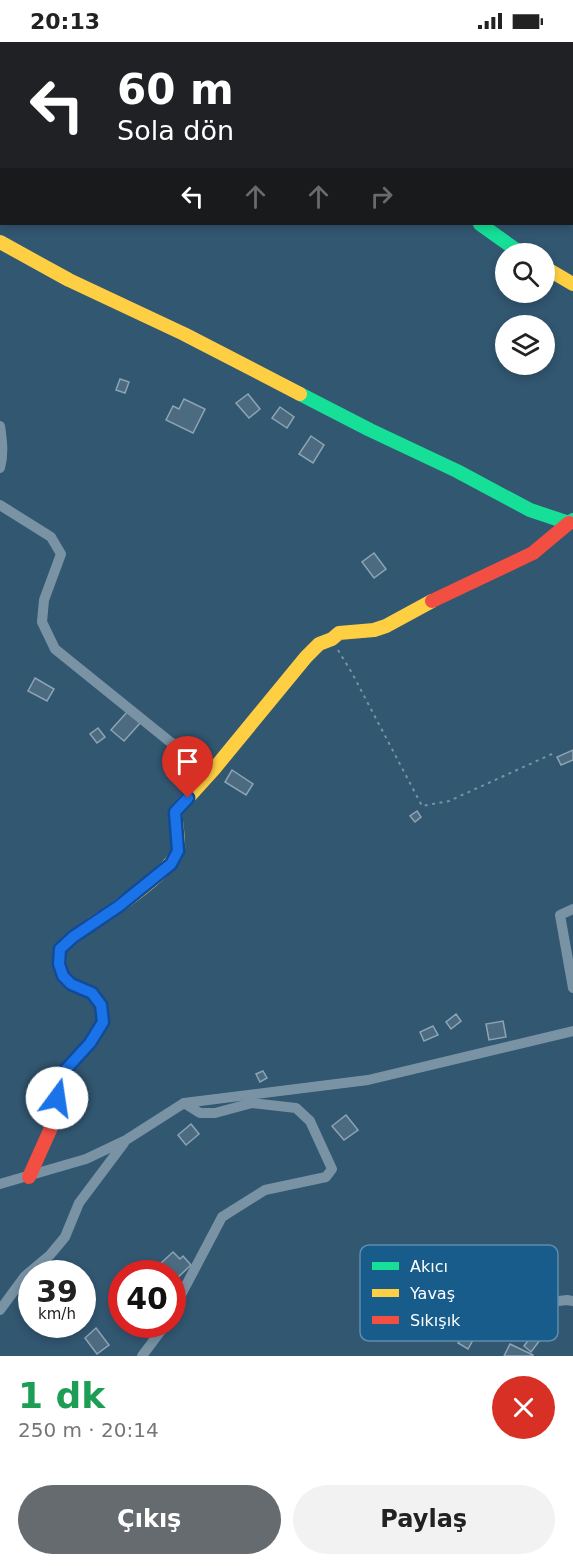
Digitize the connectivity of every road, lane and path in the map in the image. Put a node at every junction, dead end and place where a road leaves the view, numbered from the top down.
1 (481, 225) edge
2 (0, 242) edge
3 (507, 243) edge
4 (555, 273) edge
5 (573, 284) edge
6 (0, 426) edge
7 (0, 468) edge
8 (0, 505) edge
9 (571, 521) edge
10 (332, 639) junction
11 (552, 754) dead end
12 (214, 769) junction
13 (573, 909) edge
14 (573, 988) edge
15 (573, 1030) edge
16 (184, 1103) junction
17 (126, 1140) junction
18 (29, 1177) junction
19 (0, 1184) edge
20 (186, 1285) edge
21 (558, 1301) edge
22 (573, 1301) edge
23 (0, 1310) edge
24 (155, 1338) edge
25 (141, 1356) edge

1 - 3 street
2 - 9 street
4 - 5 street
6 - 7 street
8 - 12 street
9 - 10 street
10 - 11 path
10 - 12 street
12 - 18 street
13 - 14 street
15 - 16 street
16 - 17 street
16 - 20 street
17 - 18 street
17 - 23 street
18 - 19 street
21 - 22 street
24 - 25 street

